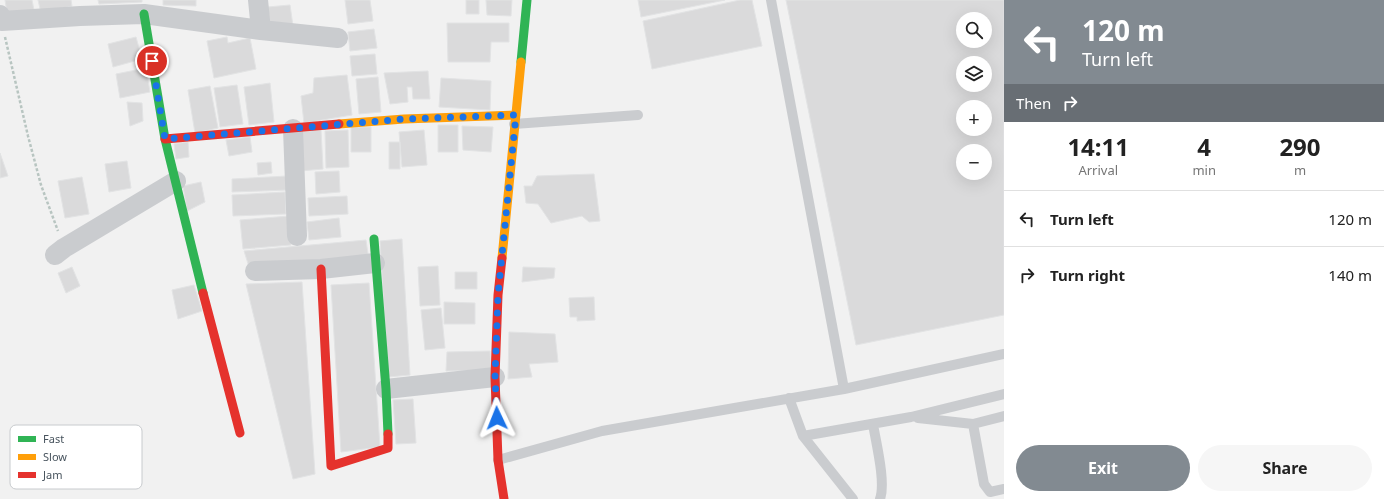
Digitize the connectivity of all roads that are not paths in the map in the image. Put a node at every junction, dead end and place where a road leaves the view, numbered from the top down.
1 (258, 0) edge
2 (527, 0) edge
3 (771, 0) edge
4 (144, 14) junction
5 (1, 18) edge
6 (261, 30) junction
7 (338, 38) dead end
8 (638, 115) dead end
9 (515, 119) junction
10 (293, 129) junction
11 (165, 139) junction
12 (176, 181) junction
13 (297, 236) dead end
14 (374, 239) dead end
15 (60, 251) road end
16 (375, 263) junction
17 (321, 269) junction
18 (255, 271) dead end
19 (1004, 354) edge
20 (495, 377) junction
21 (386, 389) junction
22 (844, 389) junction
23 (1004, 394) edge
24 (788, 398) junction
25 (1004, 416) edge
26 (911, 417) junction
27 (873, 424) junction
28 (973, 424) junction
29 (240, 433) dead end
30 (803, 436) junction
31 (498, 460) junction
32 (1004, 489) edge
33 (504, 499) edge
34 (852, 499) edge
35 (880, 499) edge

1 - 6 street
2 - 9 street
3 - 22 lane
4 - 5 street
4 - 6 street
4 - 11 street
6 - 7 street
8 - 9 lane
9 - 10 street
9 - 20 street
10 - 11 street
10 - 13 street
11 - 12 street
12 - 15 street
12 - 29 street
14 - 16 street
16 - 17 street
16 - 21 street
17 - 18 street
17 - 21 street
19 - 22 lane
20 - 21 street
20 - 31 street
22 - 24 lane
23 - 26 lane
24 - 30 lane
24 - 31 lane
25 - 28 lane
26 - 27 lane
26 - 28 lane
27 - 30 lane
27 - 35 lane
28 - 32 lane
30 - 34 lane
31 - 33 street

